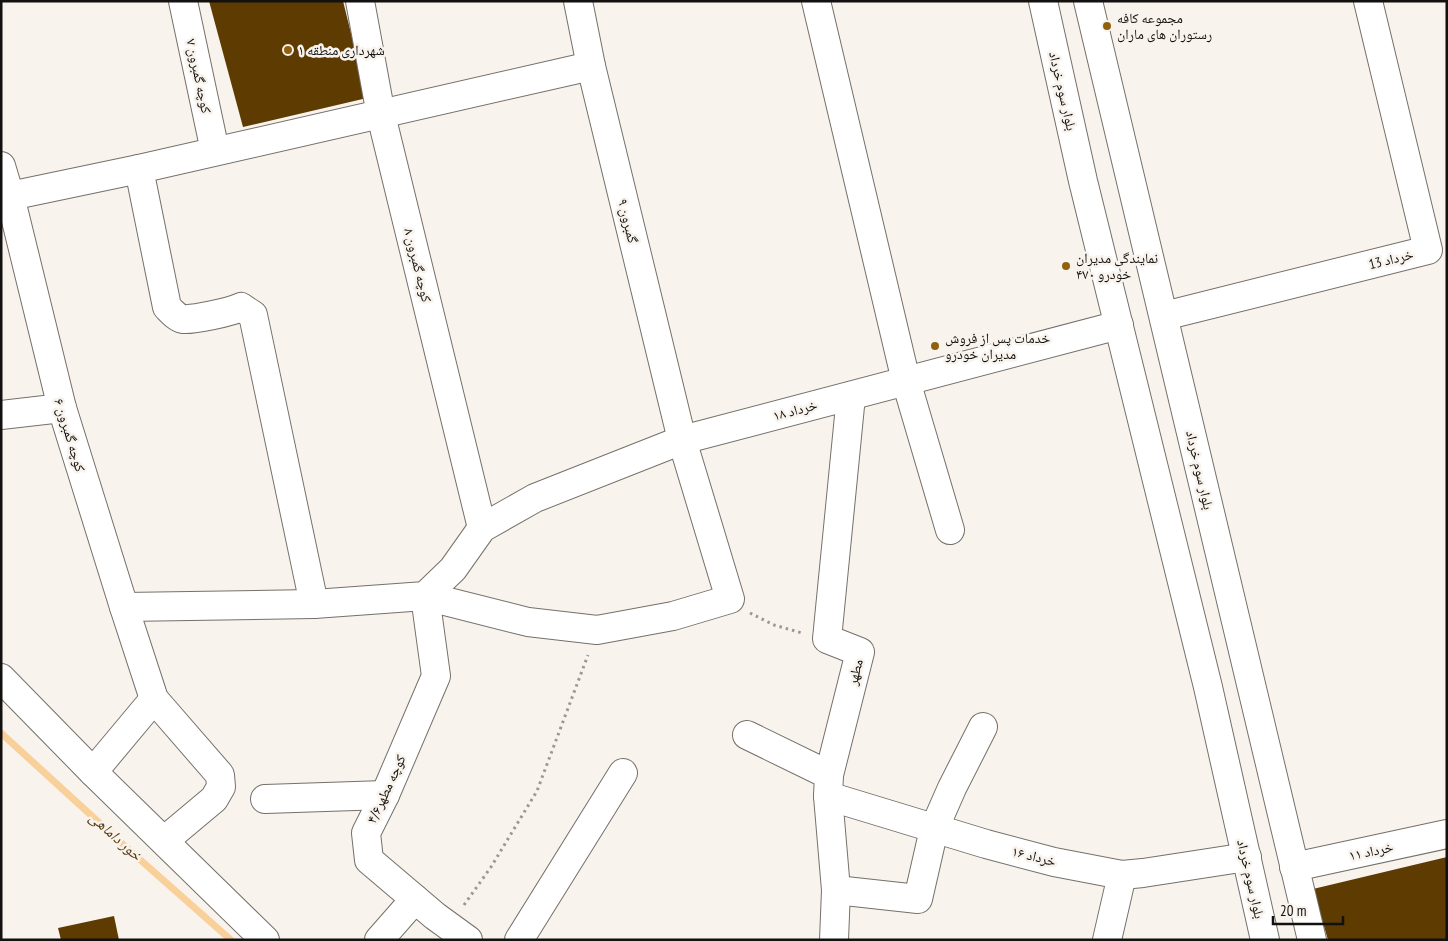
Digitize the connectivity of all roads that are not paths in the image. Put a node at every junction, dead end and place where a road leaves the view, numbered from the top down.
1 (183, 1) edge
2 (360, 1) edge
3 (578, 1) edge
4 (816, 1) edge
5 (1043, 1) edge
6 (1088, 1) edge
7 (1368, 1) edge
8 (591, 66) junction
9 (381, 115) junction
10 (216, 151) junction
11 (1, 166) edge
12 (139, 169) junction
13 (10, 196) junction
14 (1164, 316) junction
15 (1119, 325) junction
16 (906, 381) junction
17 (851, 396) junction
18 (62, 408) junction
19 (1, 415) edge
20 (682, 440) junction
21 (482, 528) junction
22 (950, 530) dead end
23 (425, 596) junction
24 (314, 604) junction
25 (124, 607) junction
26 (1, 678) edge
27 (154, 699) junction
28 (983, 727) dead end
29 (747, 735) dead end
30 (93, 772) junction
31 (623, 773) dead end
32 (828, 785) junction
33 (385, 795) junction
34 (265, 799) dead end
35 (934, 829) junction
36 (1447, 834) edge
37 (164, 840) junction
38 (1246, 857) junction
39 (1294, 867) junction
40 (1122, 875) junction
41 (836, 890) junction
42 (415, 899) junction
43 (459, 933) edge
44 (265, 940) edge
45 (379, 940) edge
46 (519, 940) edge
47 (834, 940) edge
48 (1107, 940) edge
49 (1265, 940) edge
50 (1312, 940) edge

1 - 10 street, کوچه گمبرون ۷
2 - 9 street, کوچه گمبرون ۸
3 - 8 street, گمبرون ۹
4 - 16 street
5 - 15 street, بلوار سوم خرداد
6 - 14 street, بلوار سوم خرداد
7 - 14 street, خرداد 13
8 - 9 street
8 - 20 street, گمبرون ۹
9 - 10 street
9 - 21 street, کوچه گمبرون ۸
10 - 12 street
11 - 13 street, کوچه گمبرون ۶
12 - 13 street
12 - 24 street
13 - 18 street, کوچه گمبرون ۶
14 - 39 street, بلوار سوم خرداد
15 - 16 street, خرداد ۱۸
15 - 38 street, بلوار سوم خرداد
16 - 17 street, خرداد ۱۸
16 - 22 street
17 - 20 street, خرداد ۱۸
17 - 32 street, مطهر
18 - 19 street
18 - 25 street, کوچه گمبرون ۶
20 - 21 street, خرداد ۱۸
20 - 23 street, گمبرون ۹
21 - 23 street
23 - 24 street
23 - 33 street, کوچه مطهر۴/۶
24 - 25 street
25 - 27 street, کوچه گمبرون ۶
26 - 30 street
27 - 30 street
27 - 37 street
28 - 35 street
29 - 32 street, خرداد ۱۶
30 - 37 street
31 - 46 street
32 - 35 street, خرداد ۱۶
32 - 41 street, مطهر
33 - 34 street
33 - 42 street, کوچه مطهر۴/۶
35 - 40 street, خرداد ۱۶
35 - 41 street
36 - 39 street, خرداد ۱۱
37 - 44 street
38 - 40 street, خرداد ۱۶
38 - 49 street, بلوار سوم خرداد
39 - 50 street, بلوار سوم خرداد
40 - 48 street
41 - 47 street, مطهر
42 - 43 street, کوچه مطهر۴/۶
42 - 45 street

